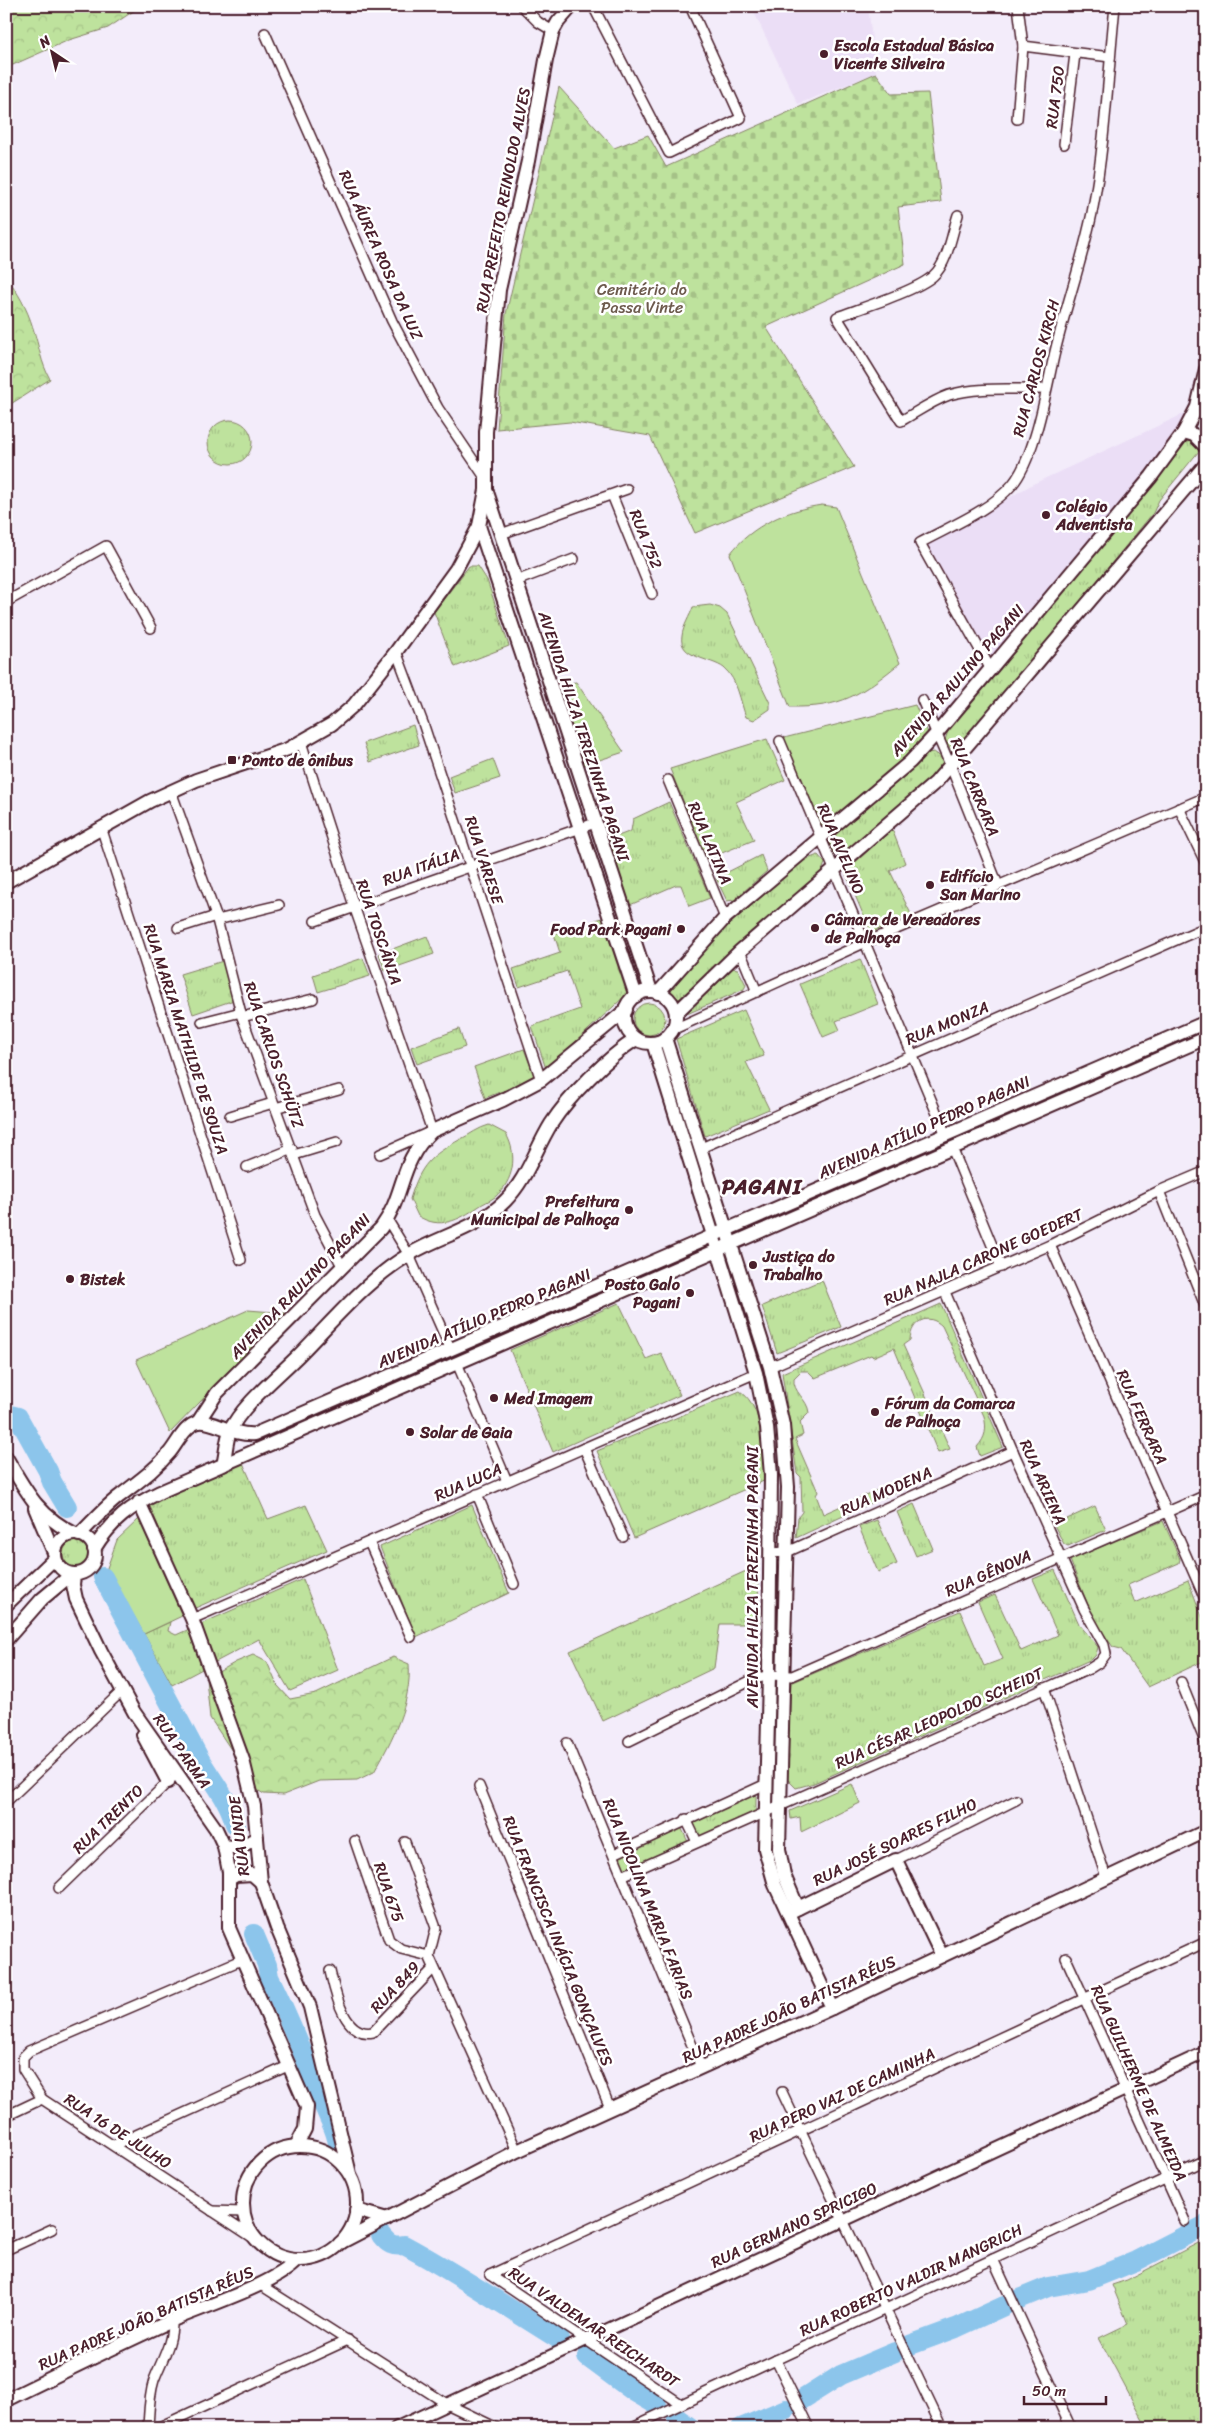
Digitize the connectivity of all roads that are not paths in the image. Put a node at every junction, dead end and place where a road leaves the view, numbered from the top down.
1 (522, 6) edge
2 (572, 6) edge
3 (592, 6) edge
4 (690, 6) edge
5 (1018, 6) edge
6 (1115, 6) edge
7 (554, 31) junction
8 (265, 33) dead end
9 (1023, 46) junction
10 (1075, 54) junction
11 (1110, 56) junction
12 (1017, 119) dead end
13 (1064, 144) dead end
14 (958, 215) dead end
15 (1206, 370) edge
16 (1046, 389) junction
17 (1184, 432) junction
18 (1206, 448) edge
19 (1206, 464) edge
20 (486, 485) junction
21 (627, 489) dead end
22 (612, 495) junction
23 (479, 526) junction
24 (502, 540) junction
25 (574, 559) dead end
26 (516, 580) junction
27 (652, 594) dead end
28 (6, 602) edge
29 (151, 628) dead end
30 (396, 651) junction
31 (990, 668) junction
32 (922, 700) dead end
33 (937, 733) junction
34 (780, 741) dead end
35 (301, 742) junction
36 (951, 766) junction
37 (668, 780) dead end
38 (171, 791) junction
39 (1206, 797) edge
40 (1179, 808) junction
41 (595, 823) junction
42 (101, 828) junction
43 (579, 829) junction
44 (820, 838) junction
45 (1206, 864) edge
46 (469, 865) junction
47 (835, 870) junction
48 (6, 882) edge
49 (998, 885) junction
50 (279, 905) dead end
51 (354, 906) junction
52 (216, 918) junction
53 (725, 918) junction
54 (315, 921) dead end
55 (1206, 927) edge
56 (178, 928) dead end
57 (864, 943) junction
58 (740, 951) junction
59 (654, 992) junction
60 (757, 992) junction
61 (636, 996) junction
62 (313, 999) dead end
63 (626, 1010) junction
64 (676, 1013) junction
65 (241, 1015) junction
66 (202, 1022) dead end
67 (1206, 1022) edge
68 (664, 1037) junction
69 (636, 1038) junction
70 (1206, 1038) edge
71 (912, 1055) junction
72 (541, 1080) junction
73 (339, 1090) dead end
74 (274, 1106) junction
75 (230, 1116) dead end
76 (432, 1131) junction
77 (946, 1134) junction
78 (338, 1142) dead end
79 (701, 1148) junction
80 (952, 1148) junction
81 (293, 1152) junction
82 (380, 1154) dead end
83 (247, 1167) dead end
84 (1206, 1171) edge
85 (1159, 1191) junction
86 (387, 1219) junction
87 (728, 1230) junction
88 (714, 1236) junction
89 (732, 1244) junction
90 (1050, 1245) junction
91 (718, 1250) junction
92 (409, 1255) junction
93 (241, 1260) dead end
94 (342, 1266) junction
95 (1001, 1267) junction
96 (945, 1292) junction
97 (1206, 1308) edge
98 (451, 1350) junction
99 (457, 1363) junction
100 (770, 1367) junction
101 (756, 1373) junction
102 (198, 1422) junction
103 (230, 1432) junction
104 (584, 1448) junction
105 (1013, 1451) junction
106 (6, 1458) edge
107 (223, 1464) junction
108 (507, 1481) junction
109 (476, 1494) junction
110 (1206, 1495) edge
111 (31, 1498) junction
112 (139, 1502) junction
113 (1167, 1511) junction
114 (788, 1524) junction
115 (770, 1525) junction
116 (77, 1535) junction
117 (623, 1537) dead end
118 (369, 1542) junction
119 (94, 1549) junction
120 (787, 1552) junction
121 (770, 1553) junction
122 (55, 1556) junction
123 (1060, 1557) junction
124 (73, 1574) junction
125 (514, 1584) dead end
126 (1206, 1601) edge
127 (6, 1605) edge
128 (192, 1619) junction
129 (411, 1637) dead end
130 (6, 1640) edge
131 (1106, 1654) joint
132 (776, 1676) junction
133 (1181, 1682) dead end
134 (1044, 1688) junction
135 (122, 1691) junction
136 (134, 1712) junction
137 (567, 1742) dead end
138 (628, 1742) dead end
139 (1206, 1744) edge
140 (178, 1772) junction
141 (168, 1782) junction
142 (766, 1784) junction
143 (479, 1786) dead end
144 (1016, 1800) dead end
145 (6, 1802) edge
146 (780, 1805) junction
147 (766, 1810) junction
148 (686, 1819) junction
149 (1206, 1831) edge
150 (257, 1838) junction
151 (355, 1841) dead end
152 (405, 1842) dead end
153 (697, 1842) junction
154 (224, 1846) junction
155 (614, 1854) junction
156 (896, 1860) junction
157 (622, 1876) junction
158 (1106, 1877) junction
159 (230, 1879) junction
160 (261, 1882) junction
161 (59, 1888) dead end
162 (793, 1911) junction
163 (1206, 1942) edge
164 (429, 1956) junction
165 (942, 1956) junction
166 (1066, 1958) dead end
167 (241, 1960) junction
168 (434, 1968) junction
169 (330, 1971) dead end
170 (1084, 1998) junction
171 (832, 2008) junction
172 (1206, 2052) edge
173 (290, 2065) junction
174 (701, 2067) junction
175 (1125, 2089) junction
176 (782, 2092) dead end
177 (42, 2099) junction
178 (610, 2108) junction
179 (6, 2116) edge
180 (801, 2130) junction
181 (114, 2145) junction
182 (296, 2146) junction
183 (517, 2151) junction
184 (1206, 2160) edge
185 (350, 2174) junction
186 (1166, 2179) junction
187 (356, 2210) junction
188 (210, 2211) junction
189 (243, 2212) junction
190 (387, 2219) junction
191 (843, 2220) junction
192 (1185, 2221) dead end
193 (52, 2229) dead end
194 (255, 2239) junction
195 (340, 2244) junction
196 (6, 2250) edge
197 (275, 2255) junction
198 (992, 2259) junction
199 (297, 2260) junction
200 (490, 2275) joint
201 (272, 2278) junction
202 (259, 2284) junction
203 (885, 2309) junction
204 (172, 2320) junction
205 (348, 2340) junction
206 (586, 2340) junction
207 (776, 2360) junction
208 (6, 2400) edge
209 (447, 2404) junction
210 (681, 2404) junction
211 (148, 2428) edge
212 (157, 2428) edge
213 (396, 2428) edge
214 (497, 2428) edge
215 (630, 2428) edge
216 (809, 2428) edge
217 (942, 2428) edge
218 (1071, 2428) edge

1 - 7 street
2 - 7 main road, RUA PREFEITO REINOLDO ALVES
3 - 4 street
5 - 9 street
6 - 11 street, RUA CARLOS KIRCH
7 - 20 main road, RUA PREFEITO REINOLDO ALVES
8 - 20 street, RUA ÁUREA ROSA DA LUZ
9 - 10 street
9 - 12 street
10 - 11 street
10 - 13 street, RUA 750
11 - 16 street, RUA CARLOS KIRCH
14 - 16 street
15 - 17 main road, AVENIDA RAULINO PAGANI
16 - 31 street, RUA CARLOS KIRCH
17 - 18 main road
17 - 31 main road, AVENIDA RAULINO PAGANI
19 - 36 main road
20 - 23 main road, RUA PREFEITO REINOLDO ALVES
20 - 24 main road, AVENIDA HILZA TEREZINHA PAGANI
21 - 22 street
22 - 24 street
22 - 27 street, RUA 752
23 - 24 main road
23 - 30 main road
23 - 43 main road, AVENIDA HILZA TEREZINHA PAGANI
24 - 26 main road, AVENIDA HILZA TEREZINHA PAGANI
25 - 26 street
26 - 41 main road, AVENIDA HILZA TEREZINHA PAGANI
28 - 29 street
30 - 35 main road
30 - 46 street, RUA VARESE
31 - 33 main road, AVENIDA RAULINO PAGANI
32 - 33 street, RUA CARRARA
33 - 36 street, RUA CARRARA
33 - 44 main road, AVENIDA RAULINO PAGANI
34 - 44 street, RUA AVELINO
35 - 38 main road
35 - 51 street, RUA TOSCÂNIA
36 - 47 main road
36 - 49 street, RUA CARRARA
37 - 53 street, RUA LATINA
38 - 42 main road
38 - 52 street, RUA CARLOS SCHÜTZ
39 - 40 street
40 - 45 street
40 - 49 street
41 - 43 street, RUA ITÁLIA
41 - 59 main road, AVENIDA HILZA TEREZINHA PAGANI
42 - 48 main road
42 - 93 street, RUA MARIA MATHILDE DE SOUZA
43 - 46 street, RUA ITÁLIA
43 - 61 main road, AVENIDA HILZA TEREZINHA PAGANI
44 - 47 street, RUA AVELINO
44 - 53 main road, AVENIDA RAULINO PAGANI
46 - 51 street, RUA ITÁLIA
46 - 72 street, RUA VARESE
47 - 57 street, RUA AVELINO
47 - 58 main road
49 - 57 street
50 - 52 street
51 - 54 street, RUA ITÁLIA
51 - 76 street, RUA TOSCÂNIA
52 - 56 street
52 - 65 street, RUA CARLOS SCHÜTZ
53 - 59 main road, AVENIDA RAULINO PAGANI
55 - 71 street, RUA MONZA
57 - 60 street
57 - 71 street, RUA AVELINO
58 - 60 street
58 - 64 main road
59 - 61 main road
59 - 64 main road
60 - 68 street
61 - 63 main road
62 - 65 street
63 - 69 main road
63 - 72 main road, AVENIDA RAULINO PAGANI
64 - 68 main road
65 - 66 street
65 - 74 street, RUA CARLOS SCHÜTZ
67 - 77 main road, AVENIDA ATÍLIO PEDRO PAGANI
68 - 69 main road
68 - 79 main road, AVENIDA HILZA TEREZINHA PAGANI
68 - 88 main road, AVENIDA HILZA TEREZINHA PAGANI
69 - 92 main road
70 - 80 main road, AVENIDA ATÍLIO PEDRO PAGANI
71 - 77 street, RUA AVELINO
71 - 79 street, RUA MONZA
72 - 76 main road, AVENIDA RAULINO PAGANI
73 - 74 street
74 - 75 street
74 - 81 street, RUA CARLOS SCHÜTZ
76 - 82 street
76 - 86 main road, AVENIDA RAULINO PAGANI
77 - 87 main road, AVENIDA ATÍLIO PEDRO PAGANI
78 - 81 street
79 - 87 main road, AVENIDA HILZA TEREZINHA PAGANI
80 - 89 main road, AVENIDA ATÍLIO PEDRO PAGANI
80 - 95 street
81 - 83 street
81 - 94 street, RUA CARLOS SCHÜTZ
84 - 85 street, RUA NAJLA CARONE GOEDERT
85 - 90 street, RUA NAJLA CARONE GOEDERT
85 - 97 street
86 - 92 street
86 - 94 main road, AVENIDA RAULINO PAGANI
87 - 88 main road, AVENIDA ATÍLIO PEDRO PAGANI
87 - 89 main road, AVENIDA HILZA TEREZINHA PAGANI
88 - 91 main road, AVENIDA HILZA TEREZINHA PAGANI
88 - 98 main road, AVENIDA ATÍLIO PEDRO PAGANI
89 - 91 main road, AVENIDA ATÍLIO PEDRO PAGANI
89 - 100 main road, AVENIDA HILZA TEREZINHA PAGANI
90 - 95 street, RUA NAJLA CARONE GOEDERT
90 - 113 street, RUA FERRARA
91 - 99 main road, AVENIDA ATÍLIO PEDRO PAGANI
91 - 101 main road, AVENIDA HILZA TEREZINHA PAGANI
92 - 98 street
92 - 103 main road
94 - 102 main road, AVENIDA RAULINO PAGANI
95 - 96 street, RUA NAJLA CARONE GOEDERT
96 - 100 street, RUA NAJLA CARONE GOEDERT
96 - 105 street, RUA ARIENA
98 - 103 main road, AVENIDA ATÍLIO PEDRO PAGANI
99 - 107 main road, AVENIDA ATÍLIO PEDRO PAGANI
99 - 108 street
100 - 101 main road
100 - 114 main road, AVENIDA HILZA TEREZINHA PAGANI
101 - 104 street, RUA LUCA
101 - 115 main road, AVENIDA HILZA TEREZINHA PAGANI
102 - 103 main road, AVENIDA ATÍLIO PEDRO PAGANI
102 - 116 main road
103 - 107 main road
104 - 108 street, RUA LUCA
104 - 117 street
105 - 120 street, RUA MODENA
105 - 123 street, RUA ARIENA
106 - 111 main road
107 - 112 main road, AVENIDA ATÍLIO PEDRO PAGANI
108 - 109 street, RUA LUCA
109 - 118 street, RUA LUCA
109 - 125 street
110 - 113 street, RUA GÊNOVA
111 - 116 main road
111 - 122 main road
112 - 119 main road, AVENIDA ATÍLIO PEDRO PAGANI
112 - 128 main road, RUA UNIDE
113 - 123 street, RUA GÊNOVA
113 - 126 street, RUA FERRARA
114 - 115 main road
114 - 120 main road, AVENIDA HILZA TEREZINHA PAGANI
115 - 121 main road, AVENIDA HILZA TEREZINHA PAGANI
116 - 119 main road
116 - 122 main road
118 - 128 street, RUA LUCA
118 - 129 street
119 - 124 main road
120 - 121 street, RUA MODENA
120 - 132 main road, AVENIDA HILZA TEREZINHA PAGANI
121 - 132 main road, AVENIDA HILZA TEREZINHA PAGANI
122 - 124 main road
122 - 127 main road
123 - 131 street, RUA ARIENA
123 - 132 street, RUA GÊNOVA
124 - 130 main road
124 - 135 main road, RUA PARMA
128 - 150 main road, RUA UNIDE
131 - 134 street, RUA CÉSAR LEOPOLDO SCHEIDT
132 - 138 street, RUA GÊNOVA
132 - 142 main road, AVENIDA HILZA TEREZINHA PAGANI
132 - 146 main road, AVENIDA HILZA TEREZINHA PAGANI
133 - 139 street
134 - 146 street, RUA CÉSAR LEOPOLDO SCHEIDT
134 - 158 street
135 - 136 main road, RUA PARMA
135 - 145 street
136 - 140 main road, RUA PARMA
136 - 141 main road
137 - 155 street, RUA NICOLINA MARIA FARIAS
140 - 141 street, RUA TRENTO
140 - 154 main road, RUA PARMA
141 - 161 street, RUA TRENTO
142 - 147 main road, AVENIDA HILZA TEREZINHA PAGANI
142 - 148 street
143 - 178 street, RUA FRANCISCA INÁCIA GONÇALVES
144 - 156 street, RUA JOSÉ SOARES FILHO
146 - 147 street, RUA CÉSAR LEOPOLDO SCHEIDT
146 - 162 main road, AVENIDA HILZA TEREZINHA PAGANI
147 - 153 street, RUA CÉSAR LEOPOLDO SCHEIDT
147 - 162 main road, AVENIDA HILZA TEREZINHA PAGANI
148 - 153 street
148 - 155 street
149 - 158 main road, RUA PADRE JOÃO BATISTA RÉUS
150 - 154 main road
150 - 160 main road, RUA UNIDE
151 - 164 street, RUA 675
152 - 164 street
153 - 157 street, RUA CÉSAR LEOPOLDO SCHEIDT
154 - 159 main road, RUA PARMA
155 - 157 street, RUA NICOLINA MARIA FARIAS
156 - 162 main road, RUA JOSÉ SOARES FILHO
156 - 165 main road
157 - 174 street, RUA NICOLINA MARIA FARIAS
158 - 165 main road, RUA PADRE JOÃO BATISTA RÉUS
159 - 160 main road
159 - 167 main road, RUA PARMA
160 - 185 main road, RUA UNIDE
162 - 171 main road
163 - 170 street, RUA PERO VAZ DE CAMINHA
164 - 168 street
165 - 171 main road, RUA PADRE JOÃO BATISTA RÉUS
166 - 170 street, RUA GUILHERME DE ALMEIDA
167 - 173 main road, RUA PARMA
167 - 177 street
168 - 169 street, RUA 849
168 - 183 street
170 - 175 street, RUA GUILHERME DE ALMEIDA
170 - 180 street, RUA PERO VAZ DE CAMINHA
171 - 174 main road, RUA PADRE JOÃO BATISTA RÉUS
172 - 175 street, RUA GERMANO SPRICIGO
173 - 181 street
173 - 182 main road, RUA PARMA
174 - 178 main road, RUA PADRE JOÃO BATISTA RÉUS
175 - 186 street, RUA GUILHERME DE ALMEIDA
175 - 191 street, RUA GERMANO SPRICIGO
176 - 180 street
177 - 179 street, RUA 16 DE JULHO
177 - 181 street, RUA 16 DE JULHO
178 - 183 main road, RUA PADRE JOÃO BATISTA RÉUS
180 - 191 street
180 - 200 street, RUA PERO VAZ DE CAMINHA
181 - 188 street, RUA 16 DE JULHO
182 - 185 main road
182 - 189 main road
183 - 190 main road, RUA PADRE JOÃO BATISTA RÉUS
184 - 186 street, RUA ROBERTO VALDIR MANGRICH
185 - 187 main road
186 - 192 street, RUA GUILHERME DE ALMEIDA
186 - 198 street, RUA ROBERTO VALDIR MANGRICH
187 - 190 main road
187 - 195 main road
188 - 189 street
188 - 194 street, RUA 16 DE JULHO
189 - 194 main road
190 - 195 main road, RUA PADRE JOÃO BATISTA RÉUS
191 - 203 street
191 - 206 street, RUA GERMANO SPRICIGO
193 - 196 street
194 - 197 main road
195 - 199 main road
197 - 199 main road
197 - 201 main road, RUA PADRE JOÃO BATISTA RÉUS
198 - 203 street, RUA ROBERTO VALDIR MANGRICH
198 - 218 street
199 - 201 main road, RUA PADRE JOÃO BATISTA RÉUS
200 - 206 street, RUA VALDEMAR REICHARDT
201 - 202 main road, RUA PADRE JOÃO BATISTA RÉUS
202 - 204 main road, RUA PADRE JOÃO BATISTA RÉUS
202 - 205 street
203 - 207 street, RUA ROBERTO VALDIR MANGRICH
203 - 217 street
204 - 208 main road, RUA PADRE JOÃO BATISTA RÉUS
204 - 211 street
205 - 209 street
205 - 212 street
206 - 209 street, RUA GERMANO SPRICIGO
206 - 210 street, RUA VALDEMAR REICHARDT
207 - 210 street, RUA ROBERTO VALDIR MANGRICH
207 - 216 street
209 - 213 street, RUA GERMANO SPRICIGO
209 - 214 street
210 - 215 street, RUA ROBERTO VALDIR MANGRICH

